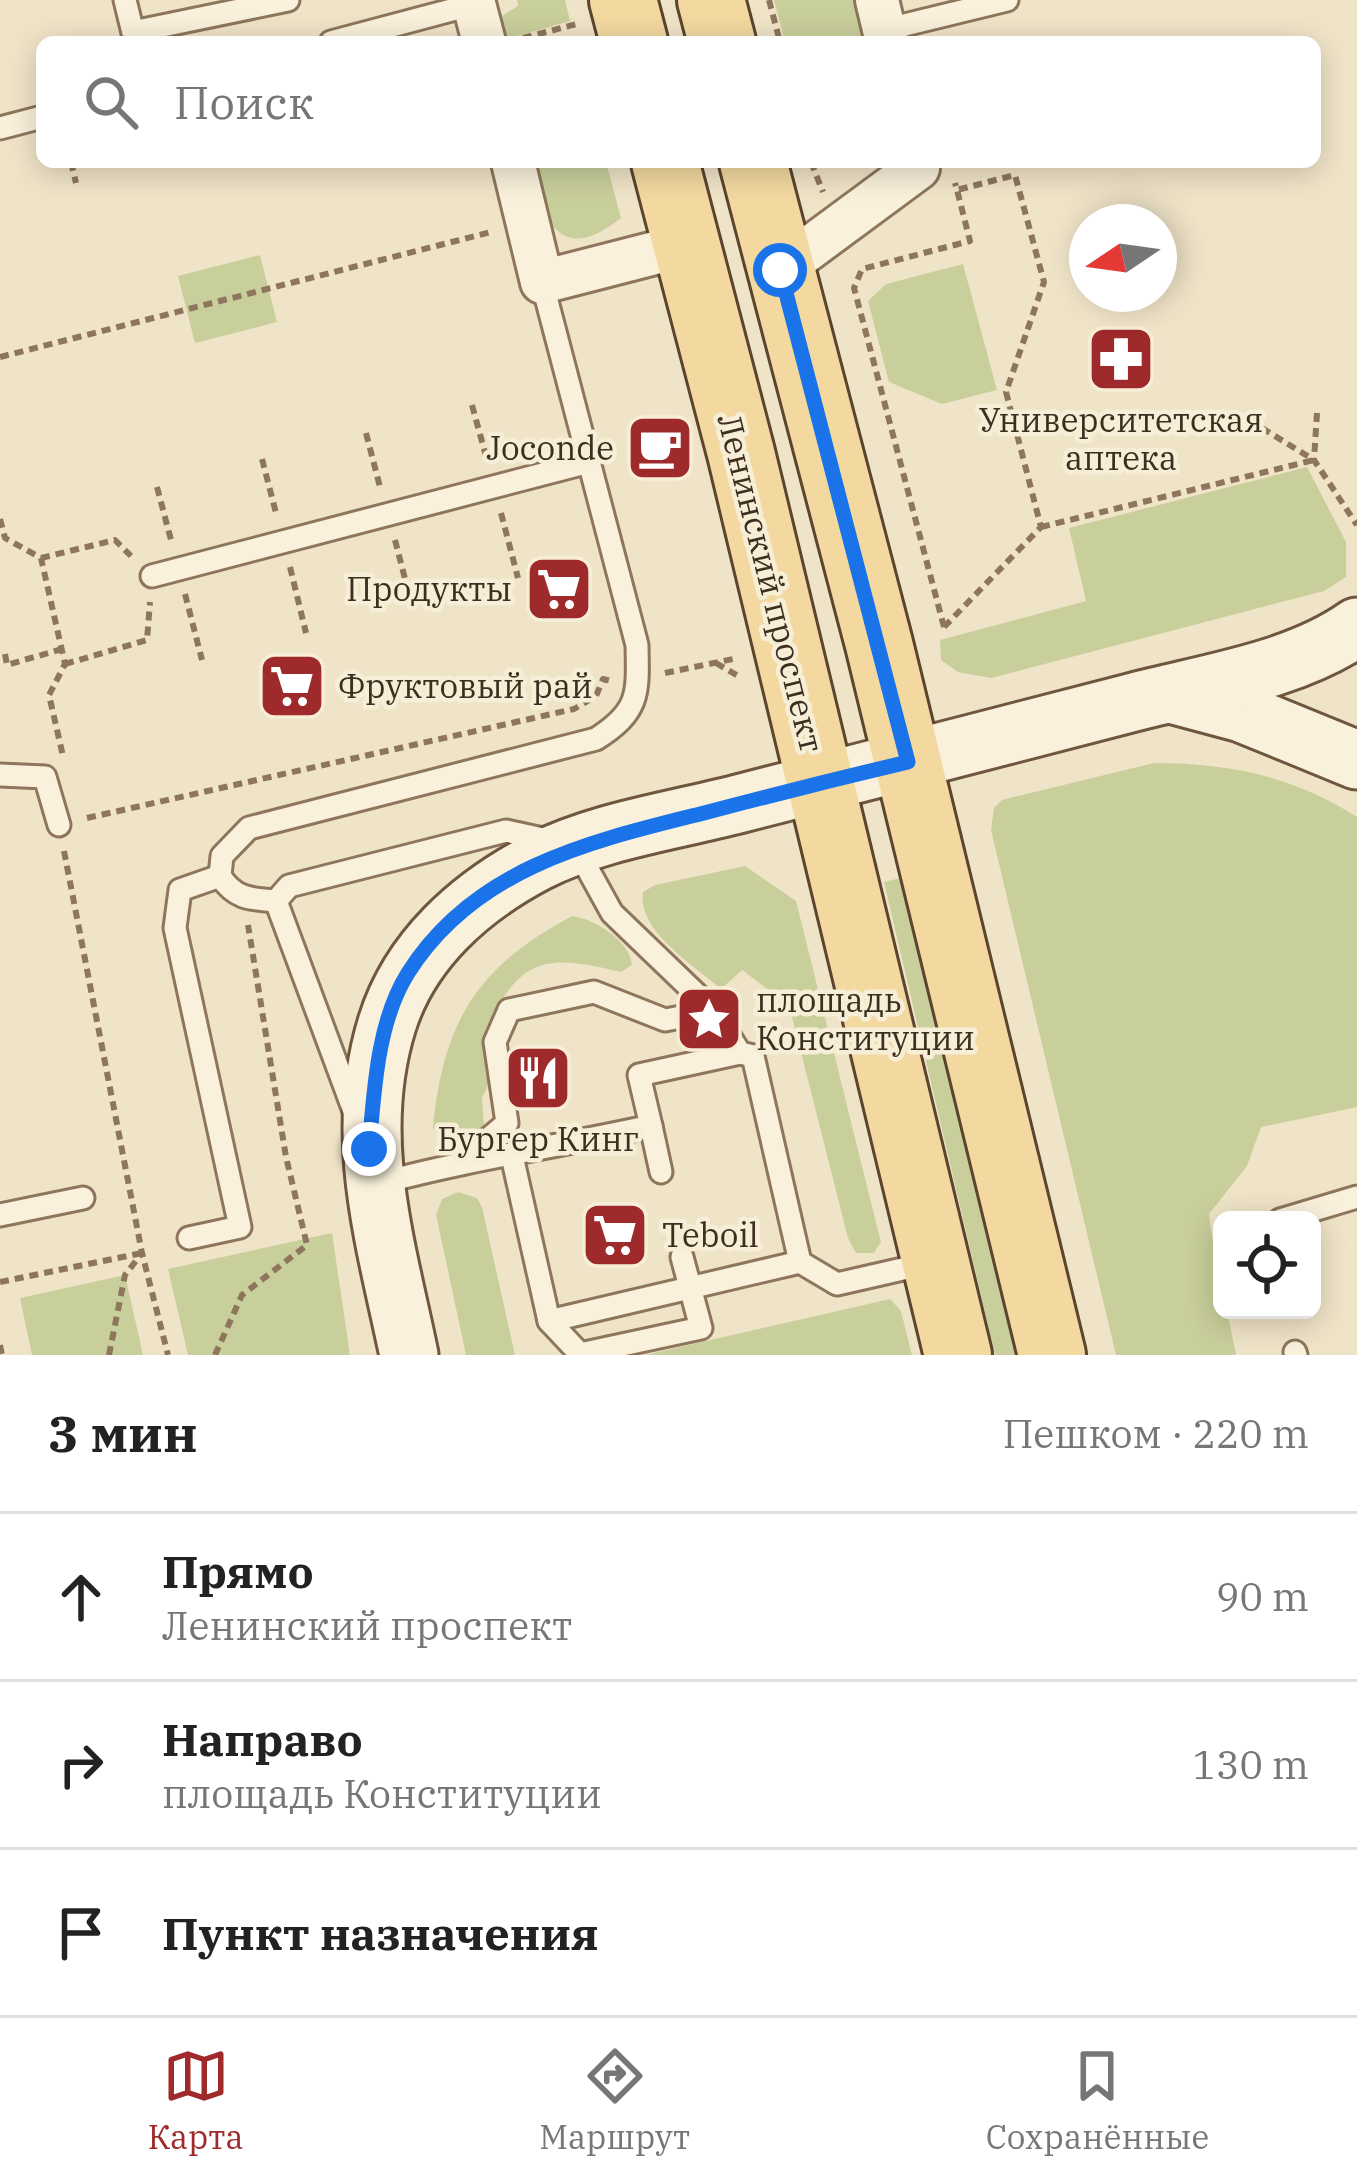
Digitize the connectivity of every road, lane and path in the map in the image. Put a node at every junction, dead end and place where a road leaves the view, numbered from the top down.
1 (124, 0) edge
2 (288, 0) edge
3 (711, 0) edge
4 (769, 0) edge
5 (1007, 0) edge
6 (477, 15) edge
7 (611, 22) edge
8 (882, 24) edge
9 (134, 36) edge
10 (138, 36) edge
11 (363, 36) edge
12 (540, 36) edge
13 (720, 36) edge
14 (778, 36) edge
15 (36, 119) edge
16 (0, 128) edge
17 (72, 168) edge
18 (514, 168) edge
19 (667, 168) edge
20 (754, 168) edge
21 (935, 169) edge
22 (76, 183) dead end
23 (957, 190) junction
24 (492, 232) dead end
25 (686, 245) junction
26 (780, 270) junction
27 (542, 282) junction
28 (0, 357) edge
29 (472, 405) dead end
30 (1317, 413) dead end
31 (1262, 428) dead end
32 (366, 433) dead end
33 (262, 460) dead end
34 (1314, 460) junction
35 (589, 462) junction
36 (157, 487) dead end
37 (494, 487) junction
38 (388, 514) junction
39 (0, 518) edge
40 (1357, 525) edge
41 (1041, 526) junction
42 (3, 538) edge
43 (284, 542) junction
44 (41, 558) junction
45 (179, 569) junction
46 (152, 576) junction
47 (518, 578) dead end
48 (412, 606) dead end
49 (1357, 627) edge
50 (306, 633) dead end
51 (62, 649) junction
52 (5, 654) dead end
53 (738, 658) dead end
54 (202, 660) dead end
55 (716, 663) junction
56 (65, 664) junction
57 (638, 679) junction
58 (743, 679) dead end
59 (1171, 694) junction
60 (1357, 760) edge
61 (908, 762) junction
62 (0, 776) edge
63 (45, 777) junction
64 (820, 783) junction
65 (59, 825) junction
66 (575, 846) junction
67 (220, 876) junction
68 (244, 898) junction
69 (276, 901) junction
70 (714, 1011) junction
71 (740, 1053) junction
72 (651, 1126) junction
73 (512, 1156) junction
74 (462, 1161) junction
75 (370, 1167) junction
76 (662, 1172) dead end
77 (1357, 1197) edge
78 (83, 1198) dead end
79 (1310, 1211) edge
80 (0, 1215) edge
81 (189, 1238) dead end
82 (142, 1253) junction
83 (682, 1257) dead end
84 (935, 1261) junction
85 (800, 1262) junction
86 (0, 1282) edge
87 (693, 1288) junction
88 (549, 1321) junction
89 (0, 1345) edge
90 (2, 1355) edge
91 (109, 1355) edge
92 (168, 1355) edge
93 (215, 1355) edge
94 (409, 1355) edge
95 (958, 1355) edge
96 (1052, 1355) edge

1 - 9 lane
2 - 10 lane
3 - 13 main road
4 - 14 path
5 - 8 lane
6 - 11 lane
7 - 12 path
15 - 16 lane
17 - 22 path
18 - 27 street
19 - 25 main road, Ленинский проспект
20 - 26 main road
21 - 23 path
21 - 26 street
23 - 41 path
23 - 41 path
24 - 28 path
25 - 27 street
25 - 64 main road, Ленинский проспект
26 - 61 main road
27 - 35 lane
29 - 37 path
30 - 34 path
31 - 34 path
32 - 38 path
33 - 43 path
34 - 40 path
34 - 41 path
35 - 37 lane
35 - 57 lane
36 - 45 path
37 - 38 lane
37 - 47 path
38 - 43 lane
38 - 48 path
39 - 42 path
42 - 44 path
43 - 45 lane
43 - 50 path
44 - 46 path
44 - 51 path
45 - 46 lane
45 - 54 path
46 - 56 path
49 - 59 main road
51 - 52 path
51 - 56 path
53 - 55 path
55 - 57 path
55 - 58 path
56 - 63 path
57 - 65 path
57 - 67 lane
59 - 60 main road
59 - 61 main road
61 - 64 main road
61 - 96 main road
62 - 63 lane
63 - 65 lane
64 - 66 main road
64 - 84 main road, Ленинский проспект
65 - 82 path
66 - 69 lane
66 - 70 lane
66 - 75 main road
67 - 68 lane
67 - 81 lane
68 - 69 lane
68 - 93 path
69 - 75 lane
70 - 71 lane
70 - 74 lane
71 - 72 lane
71 - 85 lane
72 - 73 lane
72 - 76 lane
73 - 74 lane
73 - 88 lane
74 - 75 lane
75 - 94 main road
77 - 79 lane
78 - 80 lane
82 - 86 path
82 - 91 path
82 - 92 path
83 - 87 lane
84 - 85 lane
84 - 95 main road, Ленинский проспект
85 - 87 lane
87 - 88 lane
87 - 88 lane
89 - 90 path

